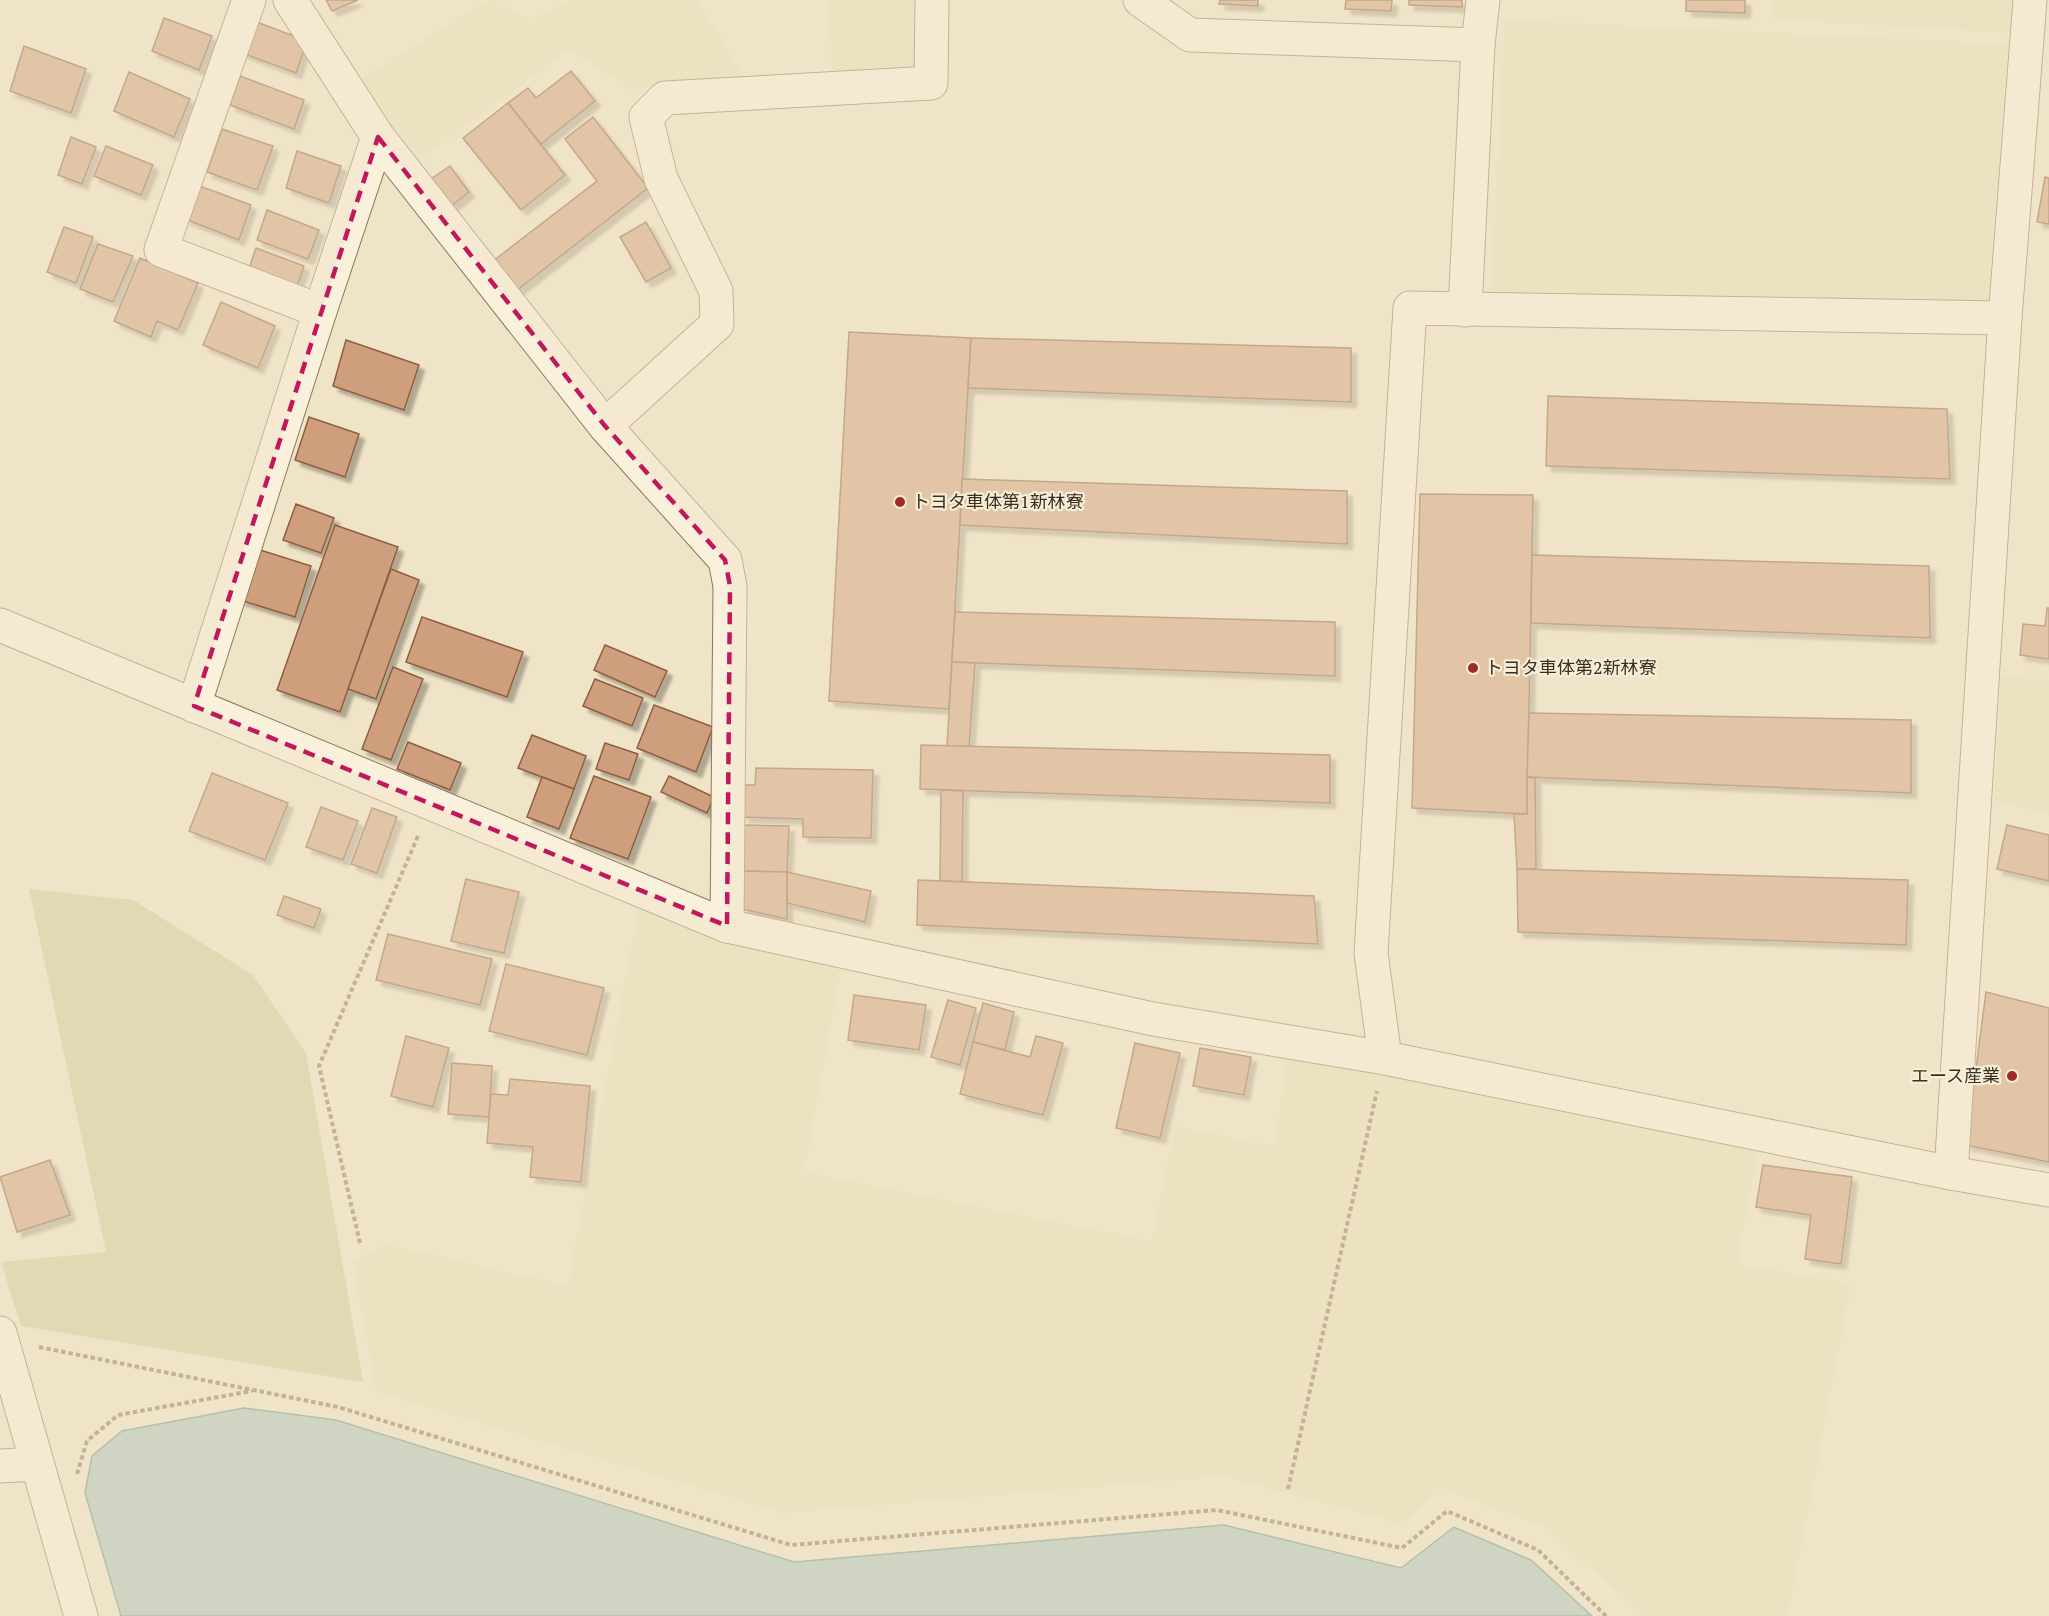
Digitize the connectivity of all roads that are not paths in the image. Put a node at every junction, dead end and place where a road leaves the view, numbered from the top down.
1 (249, 0) edge
2 (290, 0) edge
3 (932, 0) edge
4 (1140, 0) edge
5 (1483, 0) edge
6 (2030, 0) edge
7 (1478, 45) junction
8 (378, 137) junction
9 (1466, 310) junction
10 (320, 311) junction
11 (2005, 318) junction
12 (605, 426) junction
13 (0, 625) edge
14 (194, 706) junction
15 (727, 926) junction
16 (1385, 1058) junction
17 (1951, 1173) junction
18 (2049, 1190) edge
19 (1, 1336) edge
20 (36, 1464) junction
21 (0, 1466) edge
22 (81, 1616) edge

1 - 10 street
2 - 8 street
3 - 12 street
4 - 7 street
5 - 7 street
6 - 11 street
7 - 9 street
8 - 10 street
8 - 12 street
9 - 11 street
9 - 16 street
10 - 14 street
11 - 17 street
12 - 15 street
13 - 14 street
14 - 15 street
15 - 16 street
16 - 17 street
17 - 18 street
19 - 20 street
20 - 21 street
20 - 22 street

